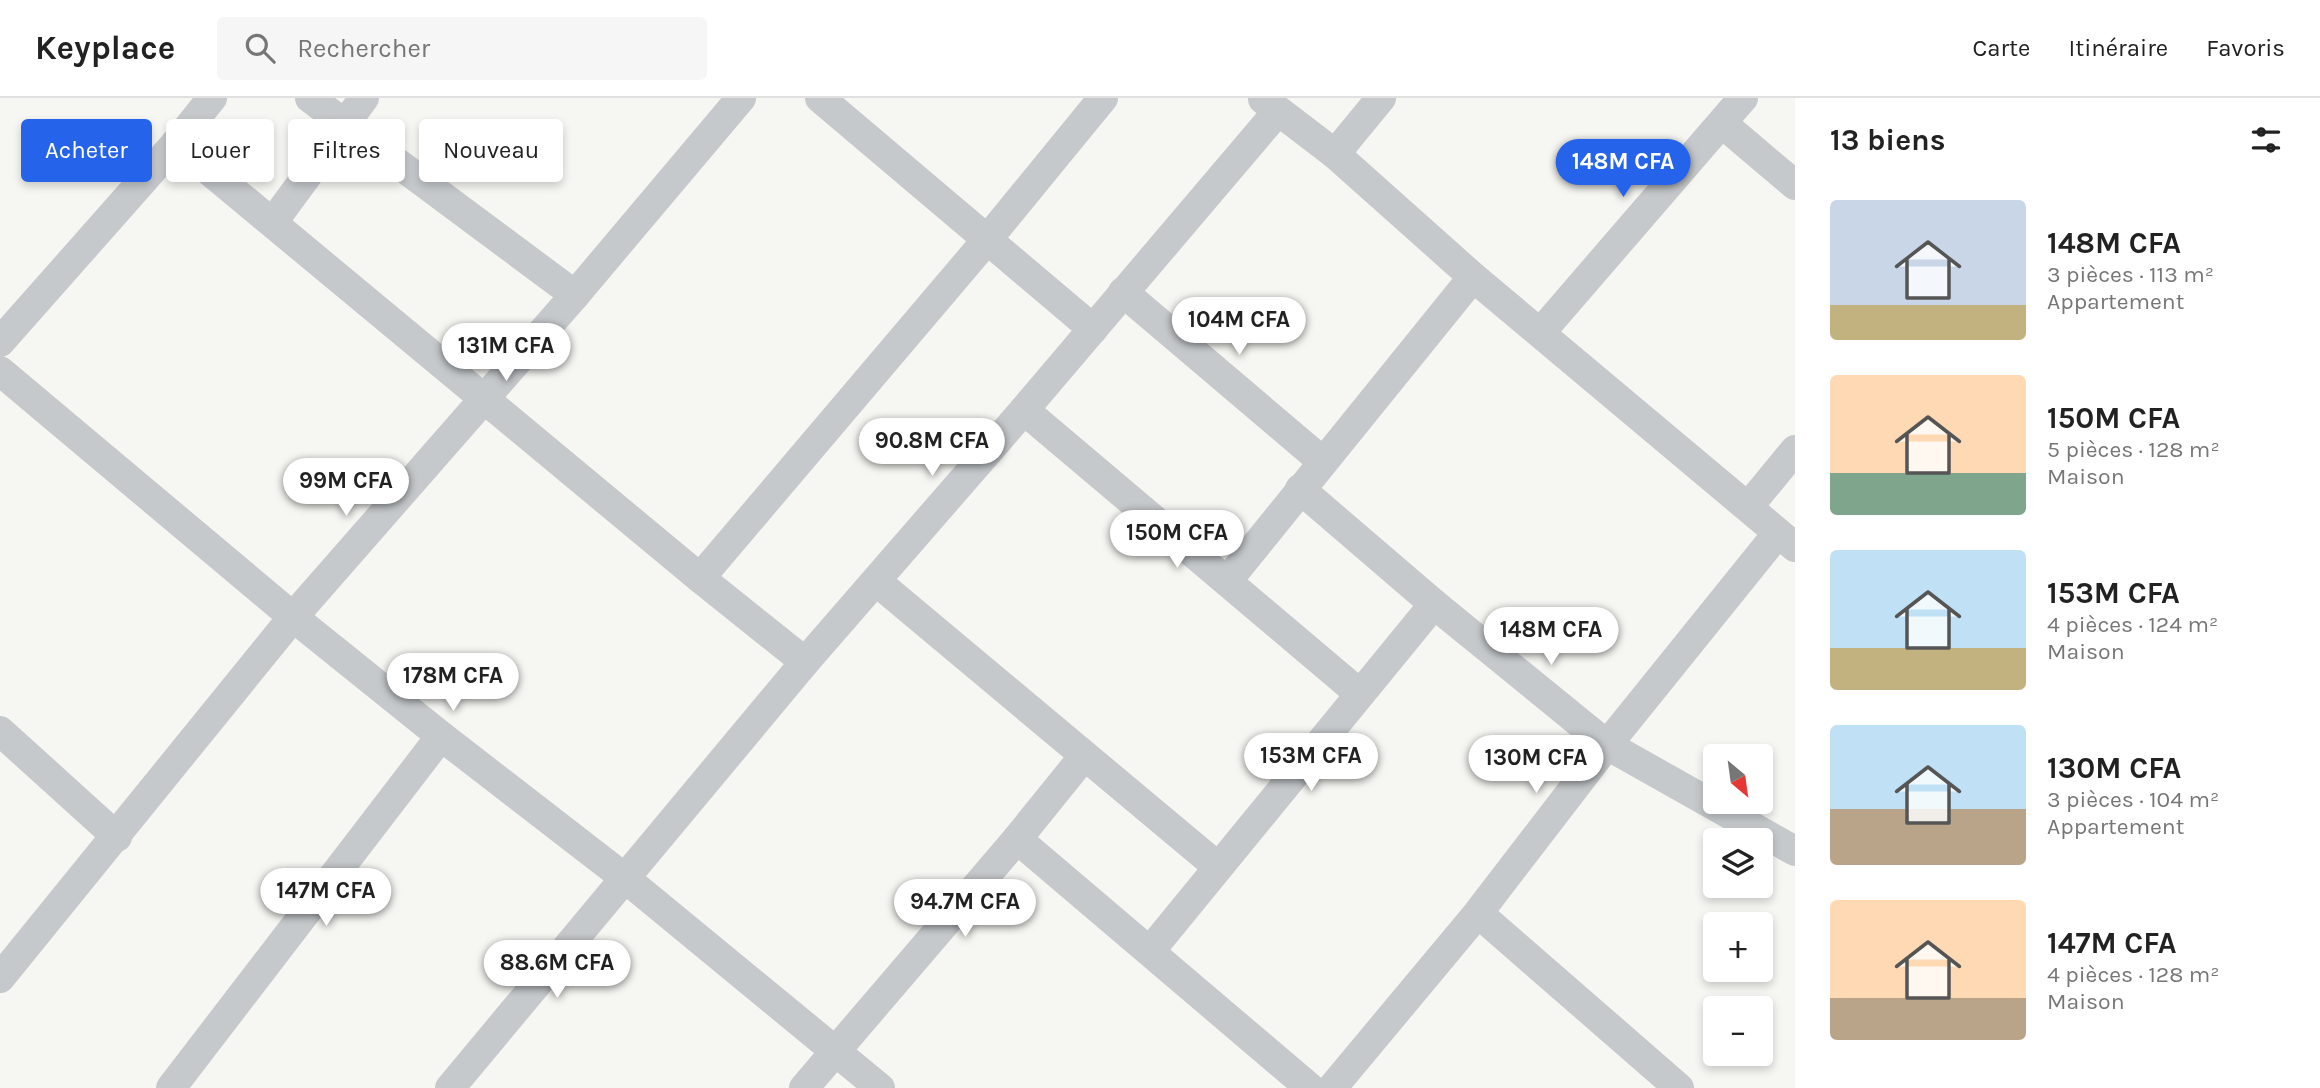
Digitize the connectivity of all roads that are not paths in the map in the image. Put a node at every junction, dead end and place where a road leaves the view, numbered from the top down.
1 (212, 98) edge
2 (310, 98) edge
3 (364, 98) edge
4 (741, 98) edge
5 (820, 98) edge
6 (1103, 98) edge
7 (1381, 98) edge
8 (1743, 98) edge
9 (1270, 105) edge
10 (195, 119) edge
11 (339, 119) edge
12 (347, 119) edge
13 (1723, 124) junction
14 (166, 154) edge
15 (1335, 154) junction
16 (405, 168) edge
17 (223, 182) edge
18 (301, 182) edge
19 (1795, 185) edge
20 (272, 222) junction
21 (986, 240) junction
22 (1473, 277) junction
23 (1123, 292) junction
24 (575, 295) junction
25 (1093, 329) junction
26 (1542, 332) junction
27 (0, 342) edge
28 (0, 371) edge
29 (483, 397) junction
30 (1024, 410) junction
31 (1795, 450) edge
32 (1322, 461) junction
33 (1300, 489) junction
34 (1748, 508) junction
35 (1786, 540) edge
36 (700, 578) junction
37 (1228, 580) junction
38 (876, 581) junction
39 (1434, 604) junction
40 (293, 617) junction
41 (805, 662) junction
42 (1360, 694) junction
43 (0, 731) edge
44 (442, 736) junction
45 (1607, 746) junction
46 (1084, 756) junction
47 (117, 837) junction
48 (1017, 839) junction
49 (1795, 851) edge
50 (1218, 867) junction
51 (626, 878) junction
52 (1478, 913) junction
53 (1150, 951) junction
54 (0, 978) edge
55 (835, 1051) junction
56 (1674, 1086) edge
57 (171, 1088) edge
58 (450, 1088) edge
59 (804, 1088) edge
60 (880, 1088) edge
61 (1310, 1088) edge
62 (1332, 1088) edge

1 - 10 street
2 - 11 street
3 - 12 street
4 - 24 street
5 - 21 street
6 - 21 street
7 - 15 street
8 - 13 street
9 - 15 street
9 - 23 street
13 - 19 street
13 - 26 street
14 - 27 street
15 - 22 street
16 - 24 street
17 - 20 street
18 - 20 street
20 - 29 street
21 - 25 street
21 - 36 street
22 - 26 street
22 - 32 street
23 - 25 street
23 - 32 street
24 - 29 street
25 - 30 street
26 - 34 street
28 - 40 street
29 - 36 street
29 - 40 street
30 - 37 street
30 - 38 street
31 - 34 street
32 - 33 street
33 - 37 street
33 - 39 street
34 - 35 street
35 - 45 street
36 - 41 street
37 - 42 street
38 - 41 street
38 - 46 street
39 - 42 street
39 - 45 street
40 - 44 street
40 - 47 street
41 - 51 street
42 - 50 street
43 - 47 street
44 - 51 street
44 - 57 street
45 - 49 street
45 - 52 street
46 - 48 street
46 - 50 street
47 - 54 street
48 - 53 street
48 - 55 street
50 - 53 street
51 - 55 street
51 - 58 street
52 - 56 street
52 - 62 street
53 - 61 street
55 - 59 street
55 - 60 street

